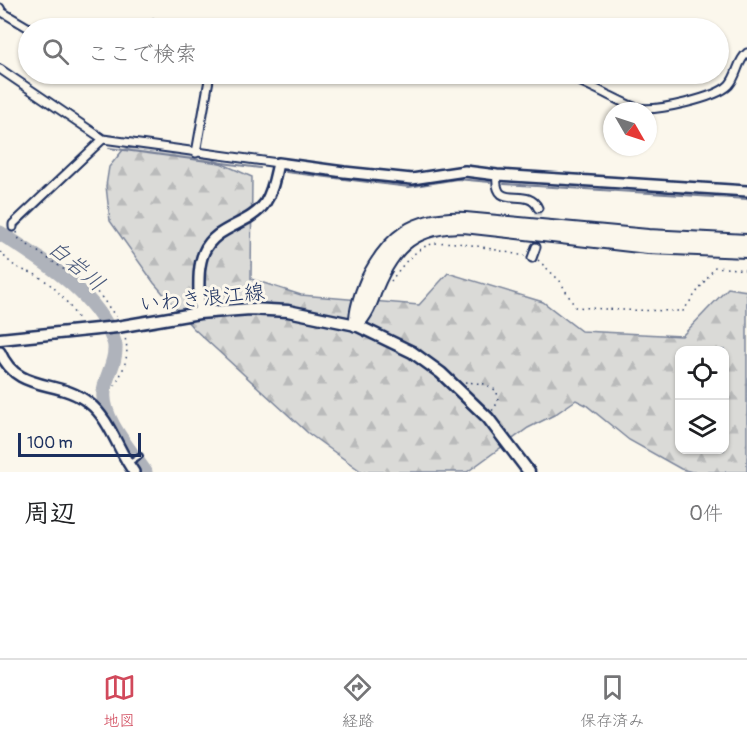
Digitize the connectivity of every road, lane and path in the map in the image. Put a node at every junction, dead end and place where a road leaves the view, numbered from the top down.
1 (0, 8) edge
2 (18, 21) edge
3 (747, 53) edge
4 (0, 69) edge
5 (18, 81) edge
6 (22, 84) edge
7 (208, 84) edge
8 (583, 84) edge
9 (103, 139) junction
10 (196, 153) junction
11 (278, 163) junction
12 (497, 175) junction
13 (747, 191) edge
14 (538, 208) dead end
15 (15, 229) joint
16 (747, 241) edge
17 (536, 247) tunnel mouth
18 (747, 251) edge
19 (0, 252) edge
20 (532, 258) junction
21 (747, 270) edge
22 (387, 286) dead end
23 (200, 313) junction
24 (356, 325) junction
25 (119, 326) junction
26 (86, 330) junction
27 (0, 339) edge
28 (0, 352) edge
29 (459, 381) dead end
30 (115, 386) dead end
31 (488, 418) junction
32 (140, 456) dead end
33 (132, 466) edge
34 (529, 472) edge

1 - 2 street
3 - 8 street
4 - 5 street
6 - 9 street
7 - 10 street
9 - 10 street
9 - 15 street
10 - 11 street
11 - 12 street
11 - 23 street
12 - 13 street
12 - 14 street
15 - 25 path
16 - 24 highway
17 - 20 street
18 - 24 highway
19 - 26 path
20 - 21 path
20 - 22 path
23 - 24 main road, いわき浪江線
23 - 25 main road, いわき浪江線
24 - 31 main road, いわき浪江線
25 - 26 main road, いわき浪江線
25 - 30 path
26 - 27 main road, いわき浪江線
28 - 33 street
29 - 31 path
31 - 34 main road, いわき浪江線
32 - 33 lane

